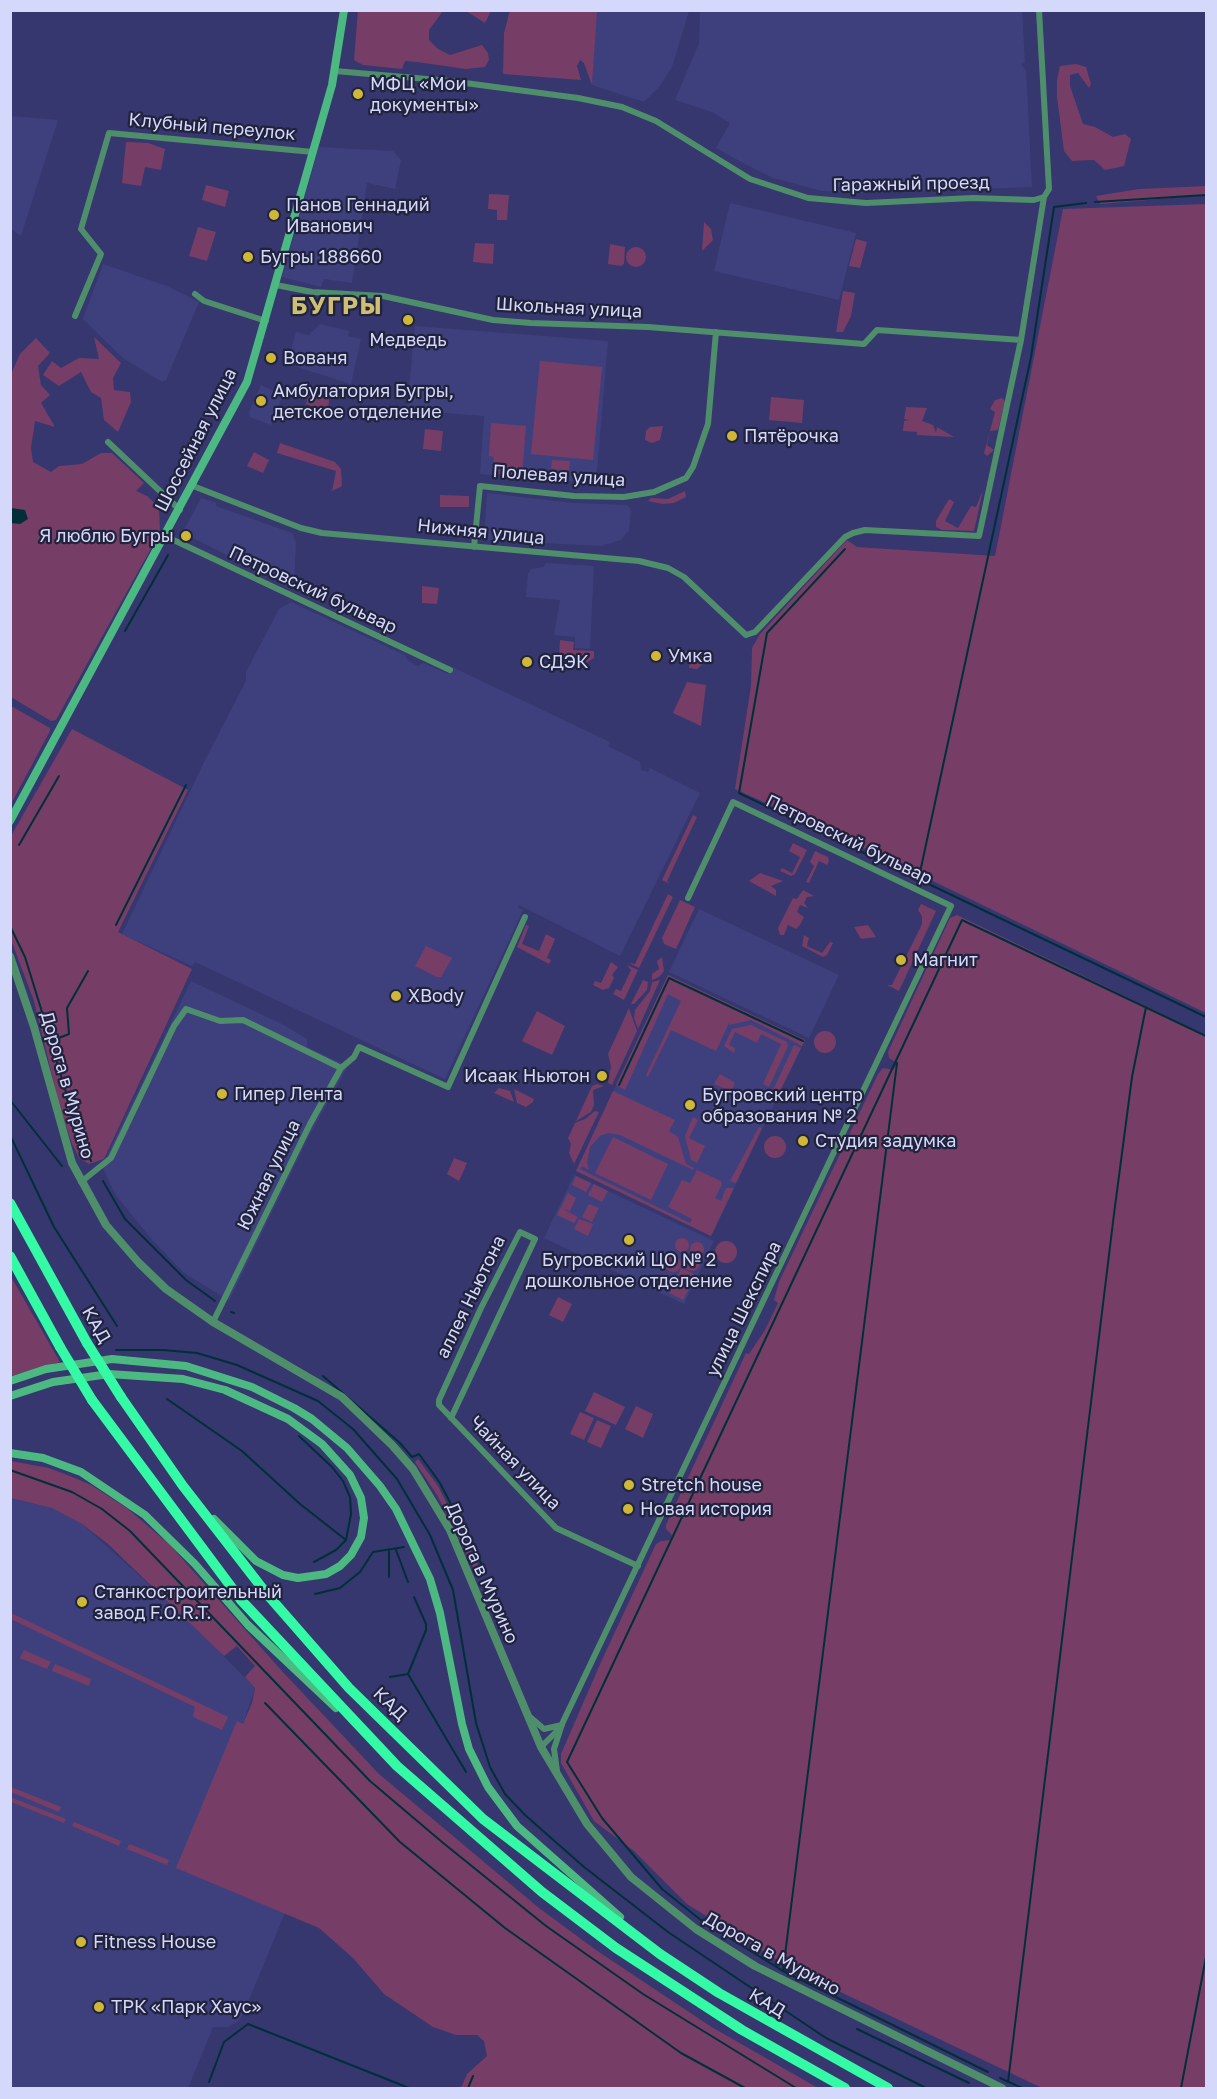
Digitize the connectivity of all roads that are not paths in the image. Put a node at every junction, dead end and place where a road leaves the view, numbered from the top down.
1 (344, 10) edge
2 (1039, 10) edge
3 (335, 71) junction
4 (314, 152) junction
5 (1044, 197) junction
6 (276, 285) junction
7 (195, 294) dead end
8 (75, 316) dead end
9 (266, 321) junction
10 (716, 332) junction
11 (1021, 340) junction
12 (108, 442) dead end
13 (193, 486) junction
14 (180, 510) junction
15 (165, 536) junction
16 (474, 546) junction
17 (450, 670) dead end
18 (10, 821) edge
19 (688, 898) dead end
20 (951, 906) joint
21 (525, 917) dead end
22 (10, 956) edge
23 (341, 1068) junction
24 (81, 1182) junction
25 (10, 1203) edge
26 (10, 1256) edge
27 (213, 1322) junction
28 (10, 1382) edge
29 (10, 1396) edge
30 (439, 1405) joint
31 (451, 1418) junction
32 (10, 1453) edge
33 (183, 1486) junction
34 (638, 1566) junction
35 (528, 1715) junction
36 (562, 1724) junction
37 (365, 1734) junction
38 (541, 1746) junction
39 (561, 1783) junction
40 (660, 1954) junction
41 (845, 2088) edge
42 (888, 2088) edge
43 (1002, 2088) edge

1 - 3 main road, Шоссейная улица
2 - 5 street
3 - 4 main road, Шоссейная улица
3 - 5 street, Гаражный проезд
4 - 6 main road, Шоссейная улица
4 - 8 street, Клубный переулок
5 - 11 street
6 - 9 main road, Шоссейная улица
6 - 10 street, Школьная улица
7 - 9 street
9 - 13 main road, Шоссейная улица
10 - 11 street, Школьная улица
10 - 16 street, Полевая улица
11 - 16 street, Нижняя улица
12 - 14 street
13 - 14 main road, Шоссейная улица
13 - 16 street, Нижняя улица
14 - 15 main road, Шоссейная улица
15 - 17 street, Петровский бульвар
15 - 18 main road, Шоссейная улица
19 - 20 street, Петровский бульвар
20 - 34 street, улица Шекспира
21 - 23 street, Южная улица
22 - 24 street, Дорога в Мурино
23 - 24 street
23 - 27 street, Южная улица
24 - 27 street, Дорога в Мурино
25 - 33 highway, КАД, bridge
26 - 37 highway, КАД, bridge
27 - 35 street, Дорога в Мурино
28 - 40 main road
29 - 33 main road
30 - 31 street, Чайная улица
30 - 31 street, аллея Ньютона
31 - 34 street, Чайная улица
32 - 37 main road
33 - 40 highway, КАД
34 - 36 street, улица Шекспира
35 - 36 street
35 - 38 street, Дорога в Мурино
36 - 38 street
36 - 39 street
37 - 41 highway, КАД
38 - 39 street, Дорога в Мурино
39 - 43 street, Дорога в Мурино
40 - 42 highway, КАД

